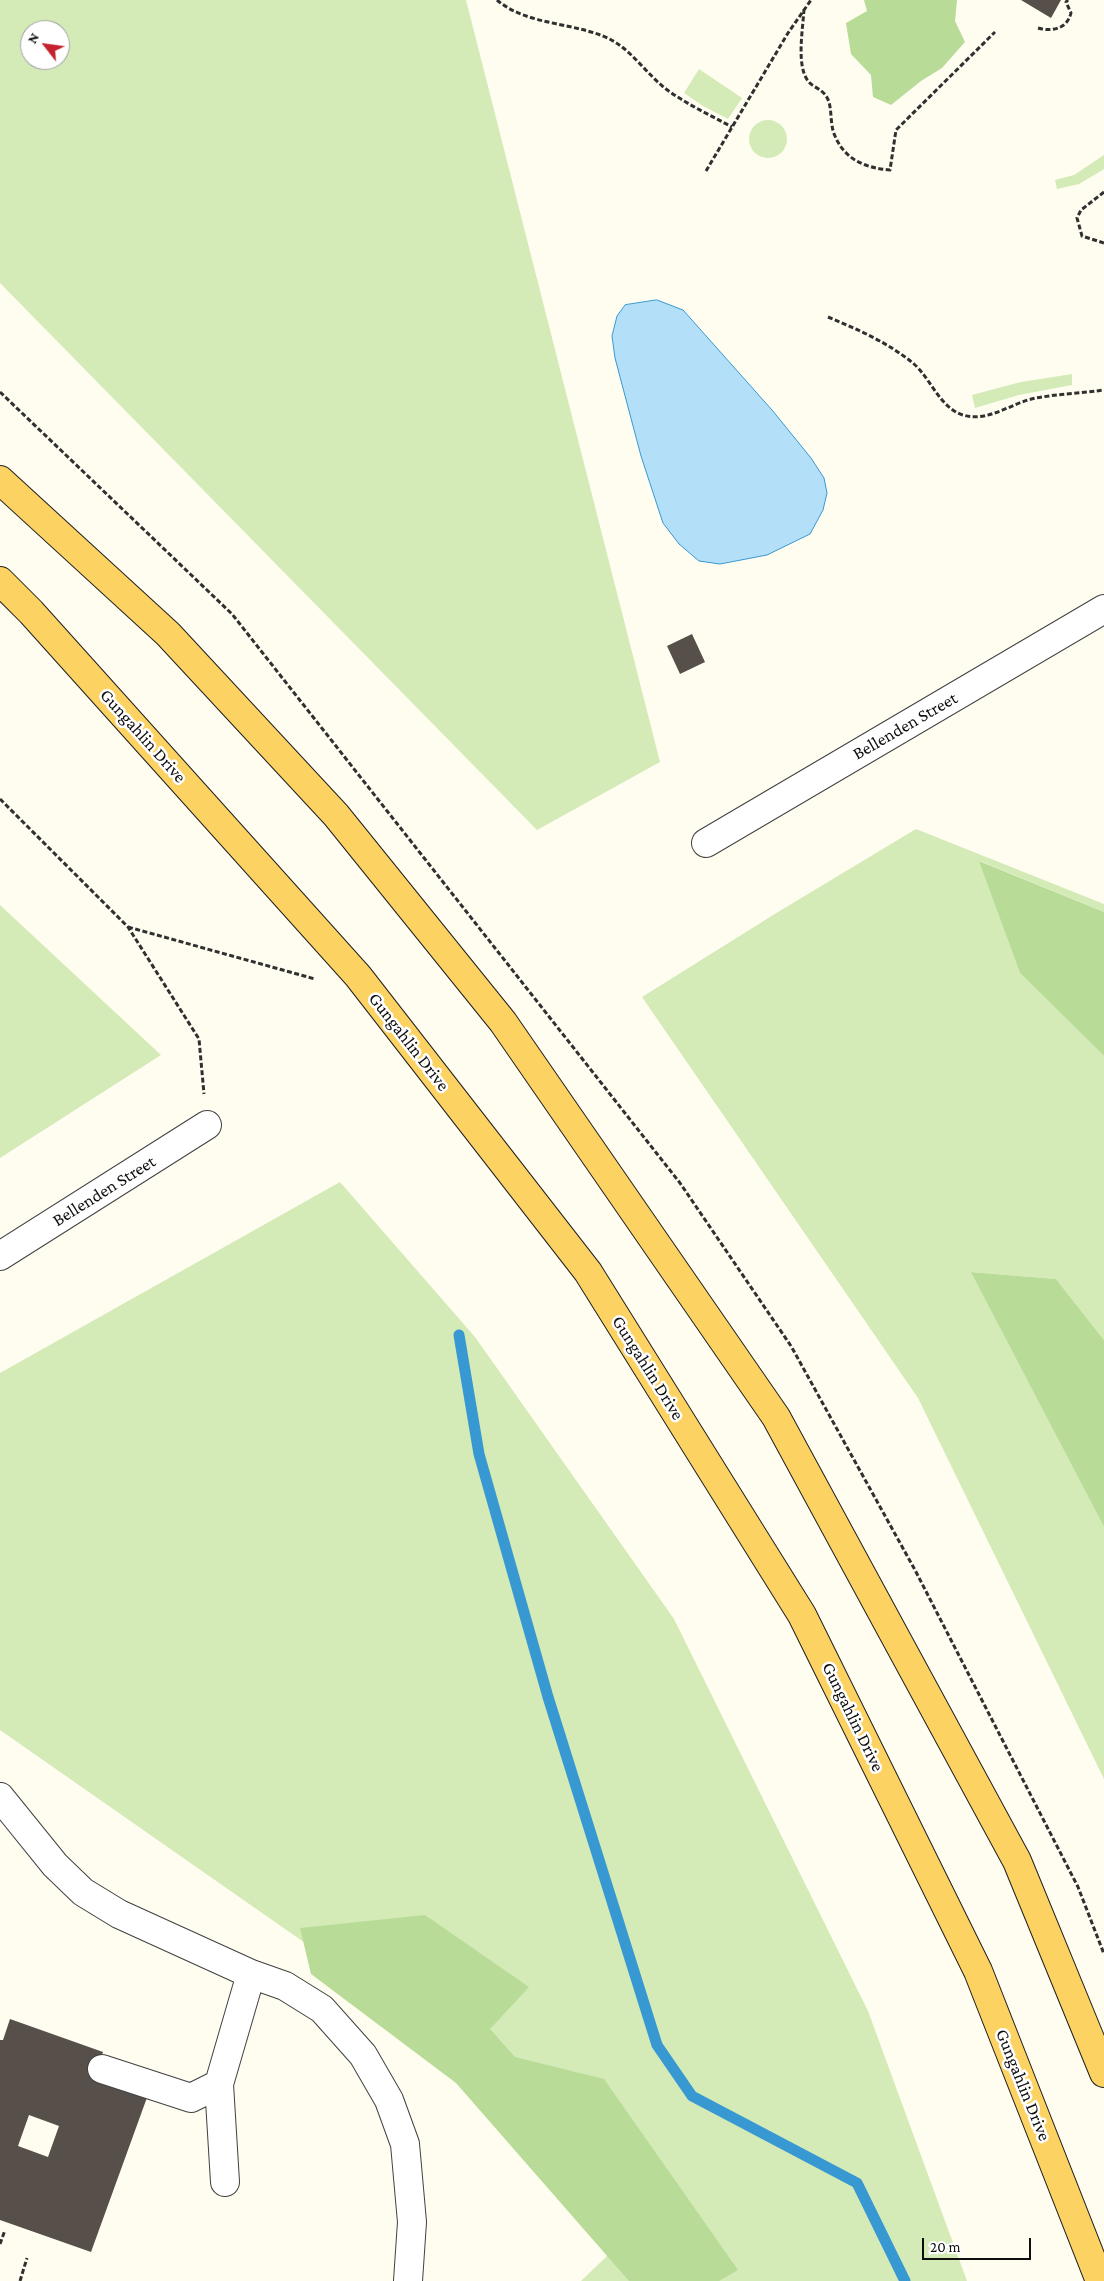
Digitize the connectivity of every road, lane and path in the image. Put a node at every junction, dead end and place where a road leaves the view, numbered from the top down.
1 (497, 0) edge
2 (810, 0) edge
3 (1068, 0) edge
4 (804, 9) junction
5 (1038, 28) dead end
6 (995, 32) dead end
7 (732, 128) junction
8 (706, 171) dead end
9 (1104, 192) edge
10 (1104, 243) edge
11 (828, 317) dead end
12 (1104, 390) edge
13 (0, 480) edge
14 (0, 581) edge
15 (1104, 609) edge
16 (0, 799) edge
17 (706, 843) dead end
18 (128, 927) junction
19 (317, 980) dead end
20 (207, 1125) joint
21 (0, 1256) edge
22 (0, 1797) edge
23 (252, 1974) junction
24 (102, 2069) dead end
25 (1104, 2073) edge
26 (219, 2084) junction
27 (225, 2182) dead end
28 (5, 2230) dead end
29 (0, 2244) edge
30 (27, 2258) dead end
31 (20, 2281) edge
32 (408, 2281) edge
33 (1100, 2281) edge

1 - 7 path
2 - 4 path
3 - 5 path
4 - 6 path
4 - 7 path
7 - 8 path
9 - 10 path
11 - 12 path
13 - 25 main road
14 - 33 main road, Gungahlin Drive
15 - 17 street, Bellenden Street
16 - 18 path
18 - 19 path
18 - 20 path
20 - 21 street, Bellenden Street
22 - 23 street
23 - 26 street
23 - 32 street
24 - 26 street
26 - 27 street
28 - 29 path
30 - 31 path

